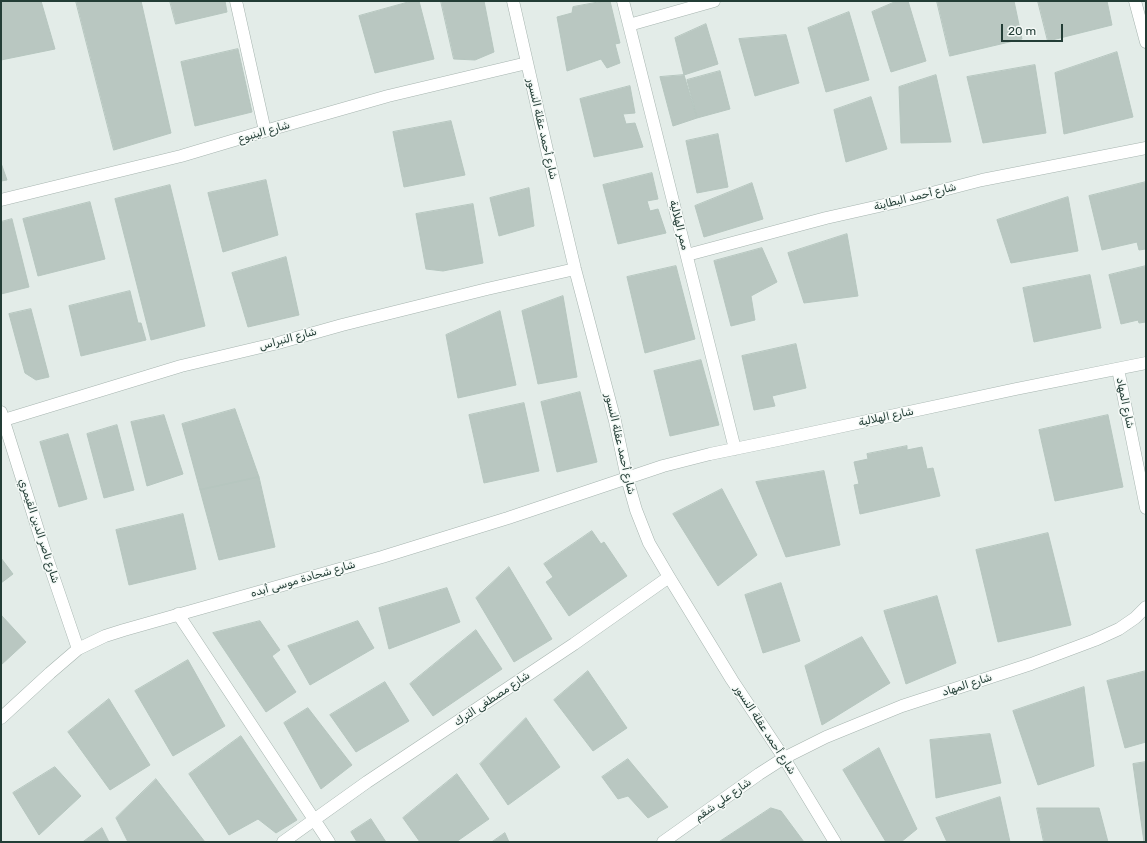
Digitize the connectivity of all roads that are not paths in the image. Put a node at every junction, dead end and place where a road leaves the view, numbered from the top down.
1 (236, 1) edge
2 (513, 1) edge
3 (623, 1) edge
4 (714, 1) edge
5 (1135, 1) edge
6 (630, 26) junction
7 (1146, 42) edge
8 (527, 63) junction
9 (265, 131) junction
10 (1146, 148) edge
11 (1, 200) edge
12 (687, 255) junction
13 (575, 269) junction
14 (1146, 363) edge
15 (1118, 369) junction
16 (2, 416) edge
17 (734, 448) junction
18 (627, 478) junction
19 (1146, 508) edge
20 (669, 577) junction
21 (1146, 607) edge
22 (178, 614) junction
23 (78, 649) junction
24 (1, 718) edge
25 (784, 758) junction
26 (314, 819) junction
27 (283, 842) edge
28 (329, 842) edge
29 (663, 842) edge
30 (835, 842) edge

1 - 9 street
2 - 8 street, شارع أحمد عقلة النسور
3 - 6 street, ممر الهلالية
4 - 6 street
5 - 7 street
6 - 12 street, ممر الهلالية
8 - 9 street, شارع الينبوع
8 - 13 street, شارع أحمد عقلة النسور
9 - 11 street, شارع الينبوع
10 - 12 street, شارع أحمد البطاينة
12 - 17 street, ممر الهلالية
13 - 16 street, شارع النبراس
13 - 18 street, شارع أحمد عقلة النسور
14 - 15 street, شارع الهلالية
15 - 17 street, شارع الهلالية
15 - 19 street, شارع المهاد
16 - 23 street, شارع ناصر الدين القيمري
17 - 18 street, شارع الهلالية
18 - 20 street, شارع أحمد عقلة النسور
18 - 22 street, شارع شحادة موسى أبده
20 - 25 street, شارع أحمد عقلة النسور
20 - 26 street, شارع مصطفى الترك
21 - 25 street, شارع المهاد
22 - 23 street, شارع شحادة موسى أبده
22 - 26 street
23 - 24 street, شارع شحادة موسى أبده
25 - 29 street, شارع علي شقم
25 - 30 street, شارع أحمد عقلة النسور
26 - 27 street, شارع مصطفى الترك
26 - 28 street

